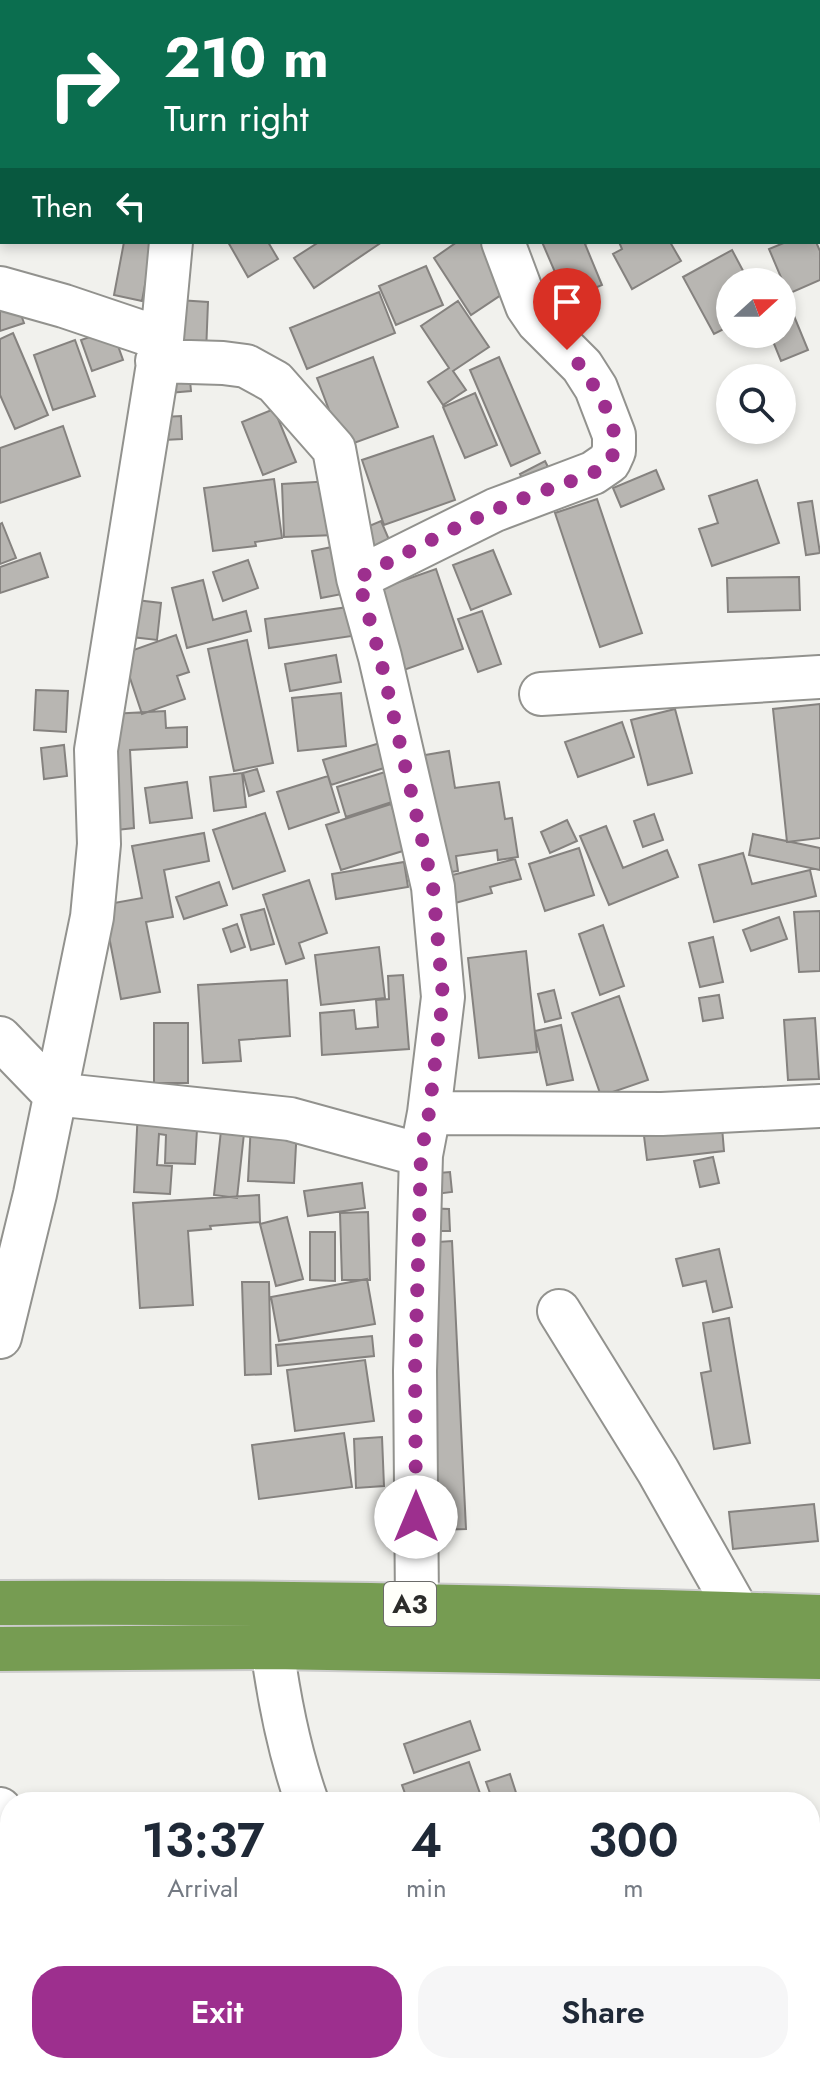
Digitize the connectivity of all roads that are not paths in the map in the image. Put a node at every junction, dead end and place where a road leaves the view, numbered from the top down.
1 (171, 244) edge
2 (504, 244) edge
3 (0, 288) edge
4 (159, 350) junction
5 (358, 578) junction
6 (820, 677) edge
7 (541, 694) dead end
8 (0, 1038) edge
9 (54, 1094) junction
10 (820, 1106) edge
11 (429, 1113) junction
12 (421, 1155) junction
13 (559, 1311) dead end
14 (0, 1337) edge
15 (0, 1603) edge
16 (417, 1604) junction
17 (739, 1614) junction
18 (820, 1617) edge
19 (272, 1647) junction
20 (0, 1649) edge
21 (820, 1657) edge
22 (304, 1792) edge

1 - 4 street
2 - 5 street
3 - 4 street
4 - 5 street
4 - 9 street
5 - 11 street
6 - 7 street
8 - 9 street
9 - 12 street
9 - 14 street
10 - 11 street
11 - 12 street
12 - 16 street
13 - 17 street
15 - 16 highway, A3
16 - 17 highway, A3
17 - 18 highway, A3
19 - 20 highway, A3
19 - 21 highway, A3
19 - 22 street

